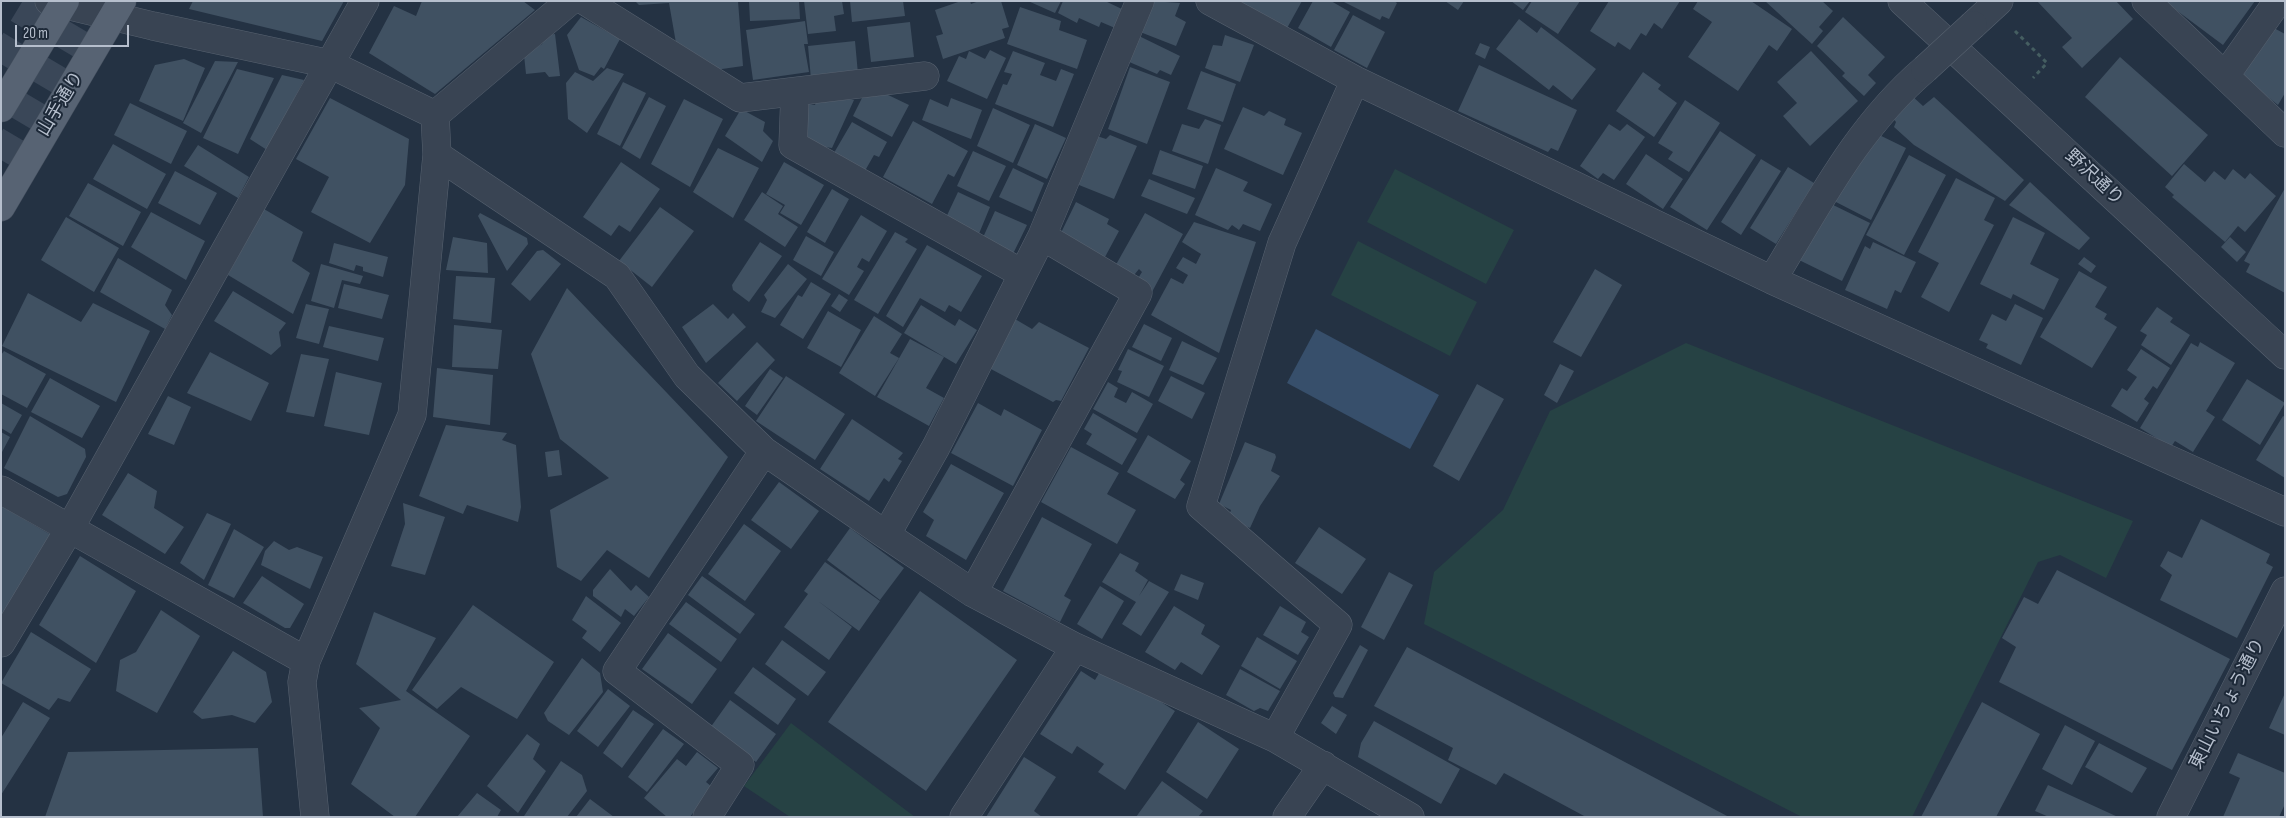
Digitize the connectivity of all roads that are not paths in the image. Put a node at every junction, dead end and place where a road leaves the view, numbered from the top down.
1 (365, 1) edge
2 (570, 1) edge
3 (585, 1) edge
4 (1140, 1) edge
5 (1210, 1) edge
6 (1902, 1) edge
7 (2146, 1) edge
8 (2278, 1) edge
9 (59, 2) edge
10 (118, 9) edge
11 (1987, 11) edge
12 (330, 64) junction
13 (925, 76) dead end
14 (2225, 76) junction
15 (1355, 80) junction
16 (795, 92) junction
17 (1, 108) edge
18 (435, 115) junction
19 (2285, 133) edge
20 (40, 140) junction
21 (437, 155) junction
22 (1, 208) edge
23 (1, 229) edge
24 (1042, 236) junction
25 (1023, 274) junction
26 (1772, 280) junction
27 (2285, 355) edge
28 (764, 451) junction
29 (1, 490) edge
30 (2285, 512) edge
31 (70, 528) junction
32 (886, 535) junction
33 (2285, 591) edge
34 (973, 593) junction
35 (1, 643) edge
36 (1075, 647) junction
37 (306, 661) junction
38 (1275, 738) junction
39 (1323, 765) junction
40 (315, 817) edge
41 (707, 817) edge
42 (964, 817) edge
43 (1287, 817) edge
44 (1410, 817) edge
45 (2171, 817) edge

1 - 12 street
2 - 18 street
3 - 16 street
4 - 24 street
5 - 15 street
6 - 27 street, 野沢通り
7 - 14 street
8 - 14 street
9 - 10 street
9 - 17 main road
10 - 12 street
10 - 20 main road, 山手通り
11 - 26 street, bridge
12 - 18 street
12 - 31 street
13 - 16 street
14 - 19 street
15 - 26 street
15 - 38 street
16 - 25 street
18 - 21 street
20 - 22 main road, 山手通り
20 - 23 main road
21 - 28 street
21 - 37 street
24 - 25 street
24 - 34 street
25 - 32 street
26 - 30 street
28 - 32 street
28 - 41 street
29 - 31 street
31 - 35 street
31 - 37 street
32 - 34 street
33 - 45 street, 東山いちょう通り
34 - 36 street
36 - 38 street
36 - 42 street
37 - 40 street
38 - 39 street
39 - 43 street
39 - 44 street

